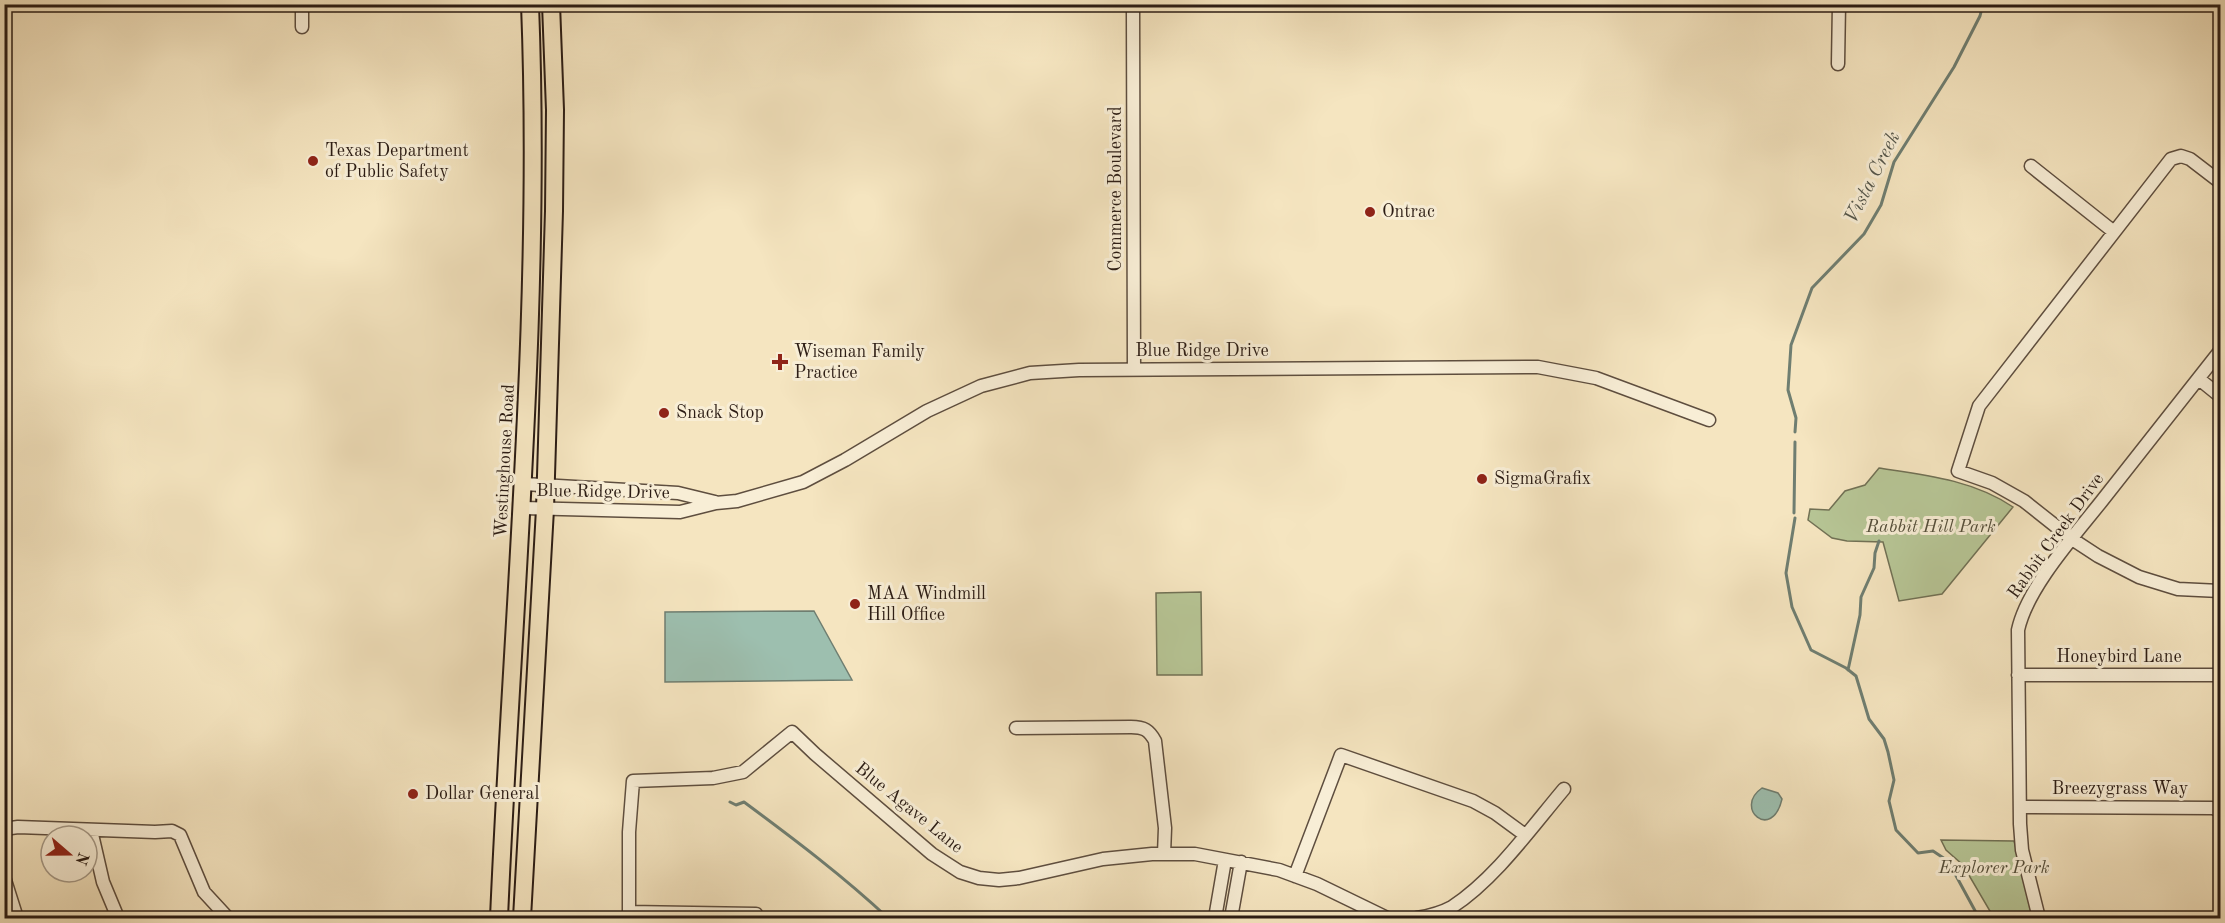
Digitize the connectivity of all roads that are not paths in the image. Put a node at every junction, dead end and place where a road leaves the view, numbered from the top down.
1 (302, 4) edge
2 (530, 4) edge
3 (551, 4) edge
4 (1839, 4) edge
5 (1133, 8) dead end
6 (302, 27) dead end
7 (1838, 64) dead end
8 (2031, 166) dead end
9 (2220, 182) edge
10 (2114, 232) junction
11 (2220, 351) edge
12 (1134, 370) junction
13 (2199, 379) junction
14 (2220, 396) edge
15 (1709, 420) dead end
16 (524, 484) junction
17 (546, 485) junction
18 (716, 502) junction
19 (523, 508) junction
20 (545, 509) junction
21 (2072, 539) junction
22 (2220, 591) edge
23 (2018, 675) junction
24 (2220, 675) edge
25 (1016, 728) dead end
26 (1564, 789) dead end
27 (2020, 807) junction
28 (2220, 810) edge
29 (39, 828) edge
30 (4, 829) edge
31 (99, 830) edge
32 (1525, 835) junction
33 (1164, 854) junction
34 (1225, 860) junction
35 (1241, 862) junction
36 (99, 865) edge
37 (4, 876) edge
38 (1295, 876) junction
39 (629, 915) edge
40 (17, 918) edge
41 (118, 918) edge
42 (228, 918) edge
43 (499, 918) edge
44 (522, 918) edge
45 (757, 918) edge
46 (1215, 918) edge
47 (1231, 918) edge
48 (1388, 918) edge
49 (1417, 918) edge
50 (2039, 918) edge

1 - 6 street
2 - 16 main road, Westinghouse Road
3 - 17 main road
4 - 7 street
5 - 12 street, Commerce Boulevard
8 - 10 street
9 - 10 street
10 - 21 street
11 - 13 street, Rabbit Creek Drive
12 - 15 street, Blue Ridge Drive
12 - 18 street, Blue Ridge Drive
13 - 14 street
13 - 21 street, Rabbit Creek Drive
16 - 17 street, Blue Ridge Drive
16 - 19 main road, Westinghouse Road
17 - 18 street, Blue Ridge Drive
17 - 20 main road
18 - 20 street, Blue Ridge Drive
19 - 20 street, Blue Ridge Drive
19 - 43 main road, Westinghouse Road
20 - 44 main road
21 - 22 street
21 - 23 street, Rabbit Creek Drive
23 - 24 street, Honeybird Lane
23 - 27 street, Rabbit Creek Drive
25 - 33 street
26 - 32 street
27 - 28 street, Breezygrass Way
27 - 50 street, Rabbit Creek Drive
29 - 30 street
31 - 42 street
32 - 38 street
32 - 49 street
33 - 34 street, Blue Agave Lane
33 - 39 street, Blue Agave Lane
34 - 35 street, Blue Agave Lane
34 - 46 street
35 - 38 street, Blue Agave Lane
35 - 47 street
36 - 41 street
37 - 40 street
38 - 48 street, Blue Agave Lane
39 - 45 street

